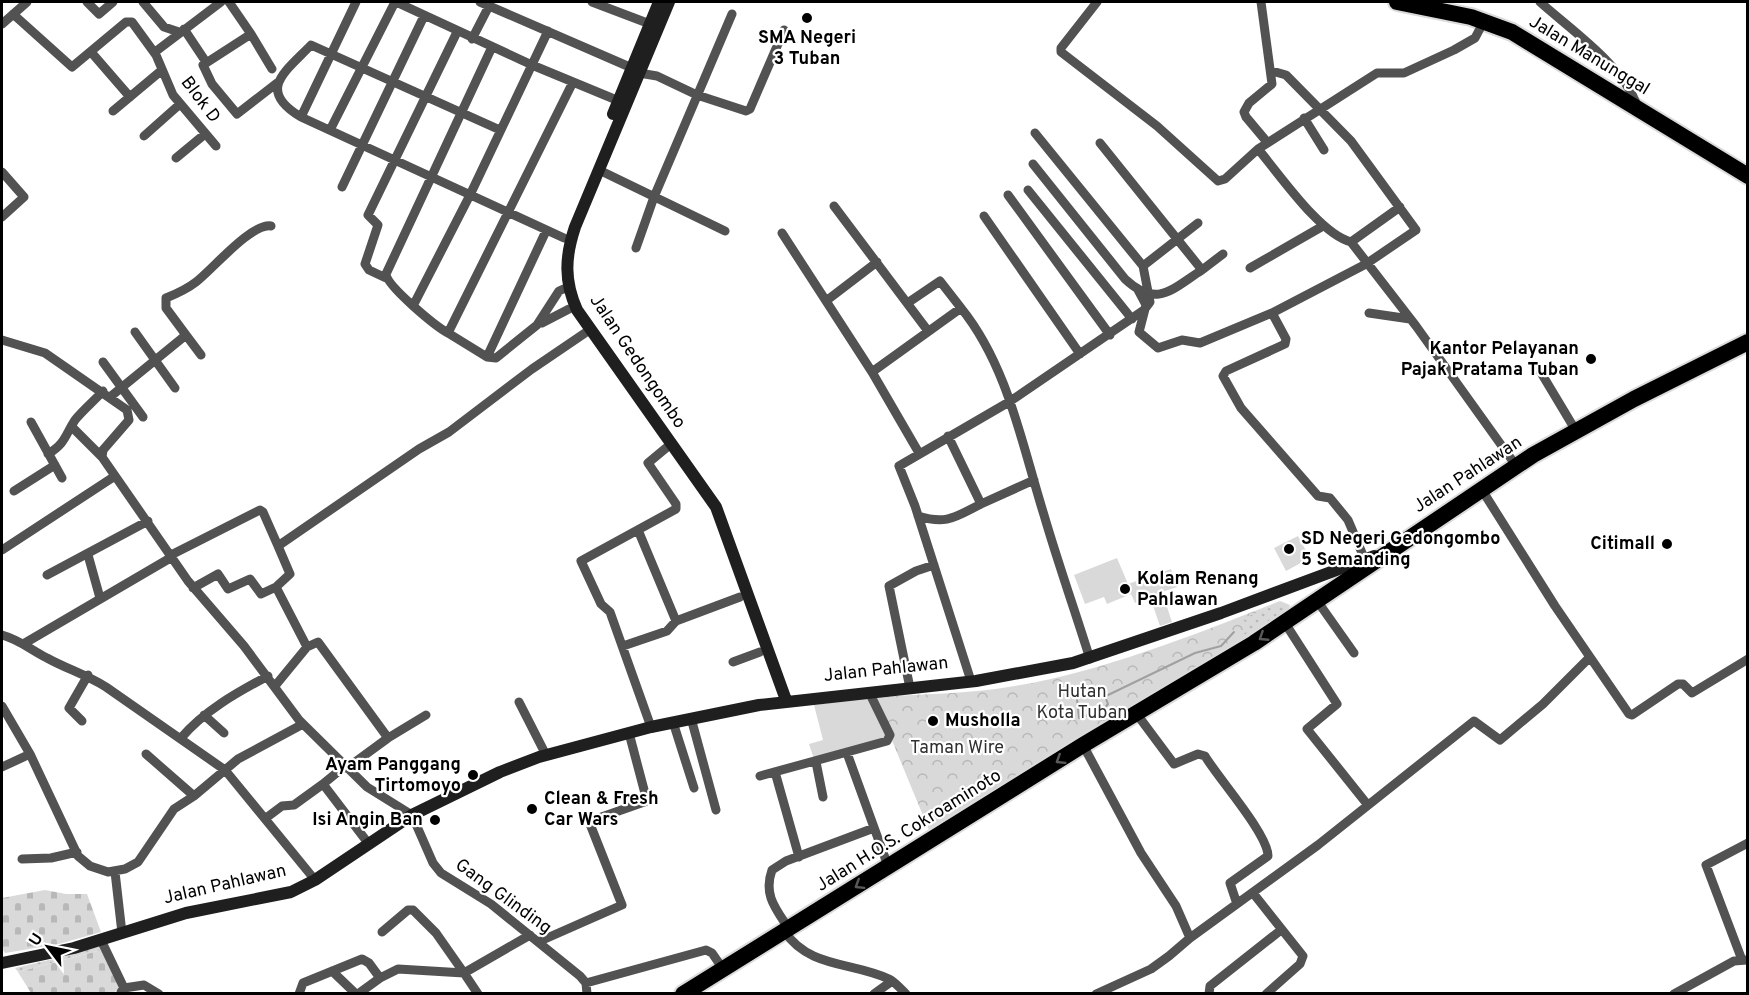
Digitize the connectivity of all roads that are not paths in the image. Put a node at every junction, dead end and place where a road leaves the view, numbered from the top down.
1 (27, 2) edge
2 (87, 2) edge
3 (113, 2) edge
4 (143, 2) edge
5 (221, 2) edge
6 (229, 2) edge
7 (356, 2) edge
8 (395, 2) edge
9 (592, 2) edge
10 (659, 2) edge
11 (669, 2) edge
12 (1097, 2) edge
13 (1261, 2) edge
14 (1397, 2) edge
15 (1540, 2) edge
16 (482, 3) edge
17 (13, 14) junction
18 (732, 14) dead end
19 (424, 16) junction
20 (1484, 21) junction
21 (2, 24) edge
22 (650, 24) junction
23 (182, 30) junction
24 (784, 30) dead end
25 (548, 31) junction
26 (457, 32) junction
27 (251, 34) junction
28 (472, 39) junction
29 (492, 47) junction
30 (91, 52) junction
31 (155, 52) junction
32 (332, 53) junction
33 (206, 62) junction
34 (532, 65) junction
35 (362, 67) junction
36 (272, 69) dead end
37 (162, 70) junction
38 (634, 71) junction
39 (1272, 71) junction
40 (394, 82) junction
41 (573, 82) junction
42 (277, 83) junction
43 (697, 95) junction
44 (425, 96) junction
45 (130, 97) junction
46 (619, 101) junction
47 (180, 104) junction
48 (1638, 107) junction
49 (1320, 108) junction
50 (113, 111) dead end
51 (460, 114) junction
52 (301, 117) junction
53 (1304, 118) junction
54 (330, 130) junction
55 (500, 130) junction
56 (1035, 133) dead end
57 (205, 134) junction
58 (144, 136) dead end
59 (1100, 142) dead end
60 (1268, 142) junction
61 (362, 145) junction
62 (216, 146) dead end
63 (1258, 149) junction
64 (1324, 150) dead end
65 (176, 158) dead end
66 (394, 161) junction
67 (1033, 164) dead end
68 (599, 170) junction
69 (2, 172) edge
70 (1748, 176) edge
71 (431, 177) junction
72 (342, 187) dead end
73 (1028, 190) dead end
74 (470, 195) junction
75 (1008, 195) dead end
76 (654, 197) junction
77 (834, 206) dead end
78 (1400, 207) junction
79 (510, 213) junction
80 (984, 216) dead end
81 (2, 217) edge
82 (1052, 221) junction
83 (1198, 223) dead end
84 (270, 226) dead end
85 (1323, 226) junction
86 (546, 231) junction
87 (725, 231) dead end
88 (782, 233) dead end
89 (1036, 234) junction
90 (564, 238) junction
91 (1178, 239) junction
92 (1351, 242) junction
93 (636, 248) dead end
94 (1223, 254) dead end
95 (877, 262) junction
96 (1366, 264) junction
97 (1143, 266) junction
98 (1250, 268) dead end
99 (1202, 270) junction
100 (386, 278) junction
101 (565, 288) junction
102 (1138, 290) junction
103 (1149, 295) junction
104 (826, 301) junction
105 (909, 302) junction
106 (414, 304) junction
107 (961, 308) junction
108 (569, 309) junction
109 (1144, 310) junction
110 (1272, 313) junction
111 (1369, 313) dead end
112 (1132, 319) junction
113 (1410, 319) junction
114 (537, 325) junction
115 (928, 331) junction
116 (135, 332) dead end
117 (448, 333) junction
118 (585, 333) junction
119 (186, 335) junction
120 (1110, 335) junction
121 (2, 340) edge
122 (1748, 342) edge
123 (1080, 354) junction
124 (201, 355) dead end
125 (156, 357) junction
126 (487, 357) junction
127 (103, 362) dead end
128 (1537, 366) dead end
129 (872, 372) junction
130 (121, 387) junction
131 (175, 388) dead end
132 (106, 394) junction
133 (1009, 402) junction
134 (143, 417) dead end
135 (31, 422) dead end
136 (72, 427) junction
137 (1576, 431) junction
138 (948, 436) junction
139 (666, 448) junction
140 (919, 453) junction
141 (48, 454) junction
142 (102, 457) junction
143 (55, 465) junction
144 (1516, 467) junction
145 (115, 476) junction
146 (691, 477) junction
147 (62, 478) dead end
148 (1034, 480) junction
149 (1482, 490) junction
150 (14, 491) dead end
151 (981, 504) junction
152 (918, 516) junction
153 (147, 521) junction
154 (638, 530) junction
155 (1398, 545) junction
156 (278, 546) junction
157 (2, 550) edge
158 (88, 555) junction
159 (172, 556) junction
160 (1365, 560) junction
161 (934, 565) junction
162 (46, 575) dead end
163 (276, 587) junction
164 (193, 588) junction
165 (100, 597) junction
166 (740, 597) junction
167 (1318, 602) junction
168 (676, 621) junction
169 (1285, 623) junction
170 (955, 631) junction
171 (945, 634) dead end
172 (2, 635) edge
173 (25, 643) junction
174 (622, 646) junction
175 (307, 647) junction
176 (760, 652) junction
177 (1354, 653) dead end
178 (1589, 658) junction
179 (1090, 659) junction
180 (1748, 659) edge
181 (733, 662) dead end
182 (88, 675) junction
183 (268, 676) junction
184 (970, 681) junction
185 (275, 686) junction
186 (910, 688) junction
187 (869, 692) junction
188 (782, 701) junction
189 (519, 702) dead end
190 (2, 706) edge
191 (1136, 713) junction
192 (204, 715) junction
193 (426, 715) dead end
194 (691, 718) junction
195 (82, 721) dead end
196 (673, 722) junction
197 (303, 724) junction
198 (651, 727) junction
199 (224, 733) dead end
200 (629, 733) junction
201 (181, 738) junction
202 (388, 738) junction
203 (1083, 745) junction
204 (146, 753) dead end
205 (847, 753) junction
206 (30, 754) junction
207 (546, 755) junction
208 (816, 762) junction
209 (2, 767) edge
210 (346, 767) junction
211 (225, 770) junction
212 (775, 772) junction
213 (760, 776) dead end
214 (323, 783) junction
215 (694, 788) dead end
216 (194, 796) junction
217 (824, 797) dead end
218 (1368, 804) junction
219 (716, 810) dead end
220 (412, 815) junction
221 (267, 818) junction
222 (874, 828) junction
223 (368, 843) junction
224 (1748, 843) edge
225 (76, 852) junction
226 (799, 857) junction
227 (22, 859) dead end
228 (888, 866) junction
229 (116, 872) junction
230 (315, 880) junction
231 (1253, 892) junction
232 (1237, 904) junction
233 (1281, 930) junction
234 (787, 931) junction
235 (382, 932) dead end
236 (122, 933) junction
237 (530, 935) junction
238 (1190, 938) junction
239 (101, 940) junction
240 (538, 942) junction
241 (1745, 960) edge
242 (2, 963) edge
243 (723, 969) junction
244 (332, 971) junction
245 (464, 973) junction
246 (380, 978) junction
247 (892, 981) junction
248 (586, 983) junction
249 (122, 991) edge
250 (159, 993) edge
251 (299, 993) edge
252 (357, 993) edge
253 (478, 993) edge
254 (587, 993) edge
255 (683, 993) edge
256 (874, 993) edge
257 (906, 993) edge
258 (1096, 993) edge
259 (1209, 993) edge
260 (1266, 993) edge
261 (1674, 993) edge

1 - 17 street
2 - 3 street
4 - 23 street
5 - 23 street
6 - 27 street
7 - 32 street
8 - 19 street
8 - 35 street
9 - 22 street
10 - 22 street, Jalan Gedongombo
11 - 38 street, Jalan Gedongombo
12 - 63 street
13 - 39 street
14 - 20 highway, Jalan Manunggal
15 - 48 street
16 - 25 street
16 - 28 street
17 - 21 street
17 - 30 street
18 - 43 street
19 - 26 street
19 - 40 street
20 - 48 highway, Jalan Manunggal
20 - 49 street
22 - 38 street, Jalan Gedongombo
23 - 31 street
23 - 33 street
24 - 43 street
25 - 34 street
25 - 38 street
26 - 28 street
26 - 44 street
27 - 33 street
27 - 36 street
28 - 29 street
29 - 34 street
29 - 51 street
30 - 31 street, Blok D
30 - 45 street
31 - 37 street, Blok D
32 - 35 street
32 - 42 street
32 - 52 street
33 - 42 street
34 - 41 street
34 - 55 street
35 - 40 street
35 - 54 street
37 - 45 street
37 - 47 street, Blok D
38 - 43 street
38 - 46 street, Jalan Gedongombo
38 - 68 street, Jalan Gedongombo
39 - 49 street
39 - 60 street
40 - 44 street
40 - 61 street
41 - 46 street
41 - 79 street
42 - 52 street
43 - 76 street
44 - 51 street
44 - 66 street
45 - 50 street
46 - 90 street, Jalan Gedongombo
47 - 57 street, Blok D
47 - 58 street
48 - 70 highway, Jalan Manunggal
49 - 53 street
49 - 78 street
51 - 55 street
51 - 71 street
52 - 54 street
53 - 60 street
53 - 64 street
54 - 61 street
55 - 74 street
56 - 97 street
57 - 62 street, Blok D
57 - 65 street
59 - 91 street
60 - 63 street
61 - 66 street
61 - 72 street
63 - 85 street
66 - 71 street
66 - 100 street
67 - 102 street
68 - 76 street
68 - 101 street, Jalan Gedongombo
69 - 81 street
71 - 74 street
71 - 100 street
73 - 82 street
74 - 79 street
74 - 106 street
75 - 89 street
76 - 87 street
76 - 93 street
77 - 95 street
78 - 92 street
78 - 96 street
79 - 86 street
79 - 117 street
80 - 123 street
82 - 89 street
82 - 112 street
83 - 91 street
84 - 119 street
85 - 92 street
85 - 98 street
86 - 90 street
86 - 126 street
88 - 104 street
89 - 120 street
90 - 101 street, Jalan Gedongombo
91 - 97 street
91 - 99 street
92 - 96 street
94 - 99 street
95 - 104 street
95 - 105 street
96 - 110 street
96 - 113 street
97 - 103 street
99 - 103 street
100 - 106 street
101 - 108 street, Jalan Gedongombo
101 - 114 street
101 - 146 street, Jalan Gedongombo
102 - 103 street
102 - 109 street
103 - 109 street
104 - 129 street
105 - 107 street
105 - 115 street
106 - 117 street
107 - 115 street
107 - 133 street
108 - 114 street
108 - 118 street, Jalan Gedongombo
109 - 110 street
109 - 112 street
110 - 160 street
111 - 113 street
112 - 120 street
113 - 144 street
114 - 126 street
115 - 129 street
116 - 125 street
117 - 126 street
118 - 139 street, Jalan Gedongombo
118 - 156 street
119 - 124 street
119 - 125 street
120 - 123 street
121 - 132 street
122 - 137 highway, Jalan Pahlawan
123 - 133 street
125 - 130 street
125 - 131 street
127 - 130 street
128 - 137 street
129 - 140 street
130 - 132 street
130 - 134 street
132 - 136 street
132 - 142 street
133 - 138 street
133 - 148 street
135 - 141 street
136 - 141 street
136 - 142 street
137 - 144 highway, Jalan Pahlawan
138 - 140 street
138 - 151 street
139 - 146 street, Jalan Gedongombo
139 - 154 street
140 - 152 street
141 - 143 street
142 - 145 street
143 - 147 street
143 - 150 street
144 - 149 highway, Jalan Pahlawan
145 - 153 street
145 - 157 street
146 - 166 street, Jalan Gedongombo
146 - 188 street, Jalan Gedongombo
148 - 151 street
148 - 179 street
149 - 155 highway, Jalan Pahlawan
149 - 178 street
151 - 152 street
152 - 161 street
153 - 158 street
153 - 159 street
154 - 168 street
154 - 174 street
155 - 160 street, Jalan Pahlawan
155 - 167 highway, Jalan H.O.S. Cokroaminoto
156 - 159 street
156 - 163 street
158 - 162 street
158 - 165 street
159 - 164 street
159 - 165 street
160 - 179 street, Jalan Pahlawan
161 - 170 street
161 - 186 street
163 - 164 street
163 - 175 street
164 - 183 street
165 - 173 street
166 - 168 street
166 - 176 street, Jalan Gedongombo
167 - 169 highway, Jalan H.O.S. Cokroaminoto
167 - 177 street
168 - 174 street
169 -> 191 highway, Jalan H.O.S. Cokroaminoto
169 - 218 street
170 - 171 street
170 - 184 street
172 - 173 street
173 - 182 street
174 - 198 street
175 - 185 street
175 - 202 street
176 - 181 street
176 - 188 street, Jalan Gedongombo
178 - 180 street
178 - 218 street
179 - 184 street, Jalan Pahlawan
182 - 195 street
182 - 201 street
183 - 185 street
183 - 192 street
184 - 186 street, Jalan Pahlawan
185 - 197 street
186 - 187 street, Jalan Pahlawan
187 - 188 street, Jalan Pahlawan
187 - 205 street
188 - 194 street, Jalan Pahlawan
189 - 207 street
190 - 206 street
191 - 203 highway, Jalan H.O.S. Cokroaminoto
191 - 232 street
192 - 199 street
192 - 201 street
193 - 202 street
194 - 196 street, Jalan Pahlawan
194 - 219 street
196 - 198 street, Jalan Pahlawan
196 - 215 street
197 - 210 street
197 - 211 street
198 - 200 street, Jalan Pahlawan
200 - 207 street, Jalan Pahlawan
200 - 240 street
201 - 211 street
202 - 210 street
203 -> 228 highway, Jalan H.O.S. Cokroaminoto
203 - 238 street
204 - 216 street
205 - 208 street
205 - 222 street
206 - 209 street
206 - 225 street
207 - 220 street, Jalan Pahlawan
208 - 212 street
208 - 217 street
210 - 214 street
210 - 220 street
211 - 216 street
211 - 221 street
212 - 213 street
212 - 226 street
214 - 221 street
214 - 223 street
216 - 229 street
218 - 231 street
220 - 223 street, Jalan Pahlawan
220 - 237 street, Gang Glinding
221 - 230 street
222 - 226 street
222 - 228 street
223 - 230 street, Jalan Pahlawan
224 - 241 street
225 - 227 street
225 - 229 street
226 - 234 street
228 -> 234 highway, Jalan H.O.S. Cokroaminoto
229 - 236 street
230 - 236 street, Jalan Pahlawan
231 - 232 street
231 - 233 street
232 - 238 street
233 - 259 street
233 - 260 street
234 - 243 highway, Jalan H.O.S. Cokroaminoto
234 - 247 street
235 - 245 street
236 - 239 street, Jalan Pahlawan
237 - 240 street, Gang Glinding
237 - 245 street
238 - 258 street
239 - 242 street, Jalan Pahlawan
239 - 249 street
240 - 248 street, Gang Glinding
241 - 261 street
243 - 248 street
243 - 255 highway, Jalan H.O.S. Cokroaminoto
244 - 246 street
244 - 251 street
244 - 252 street
245 - 246 street
245 - 253 street
246 - 252 street
247 - 256 street
247 - 257 street
248 - 254 street
249 - 250 street

